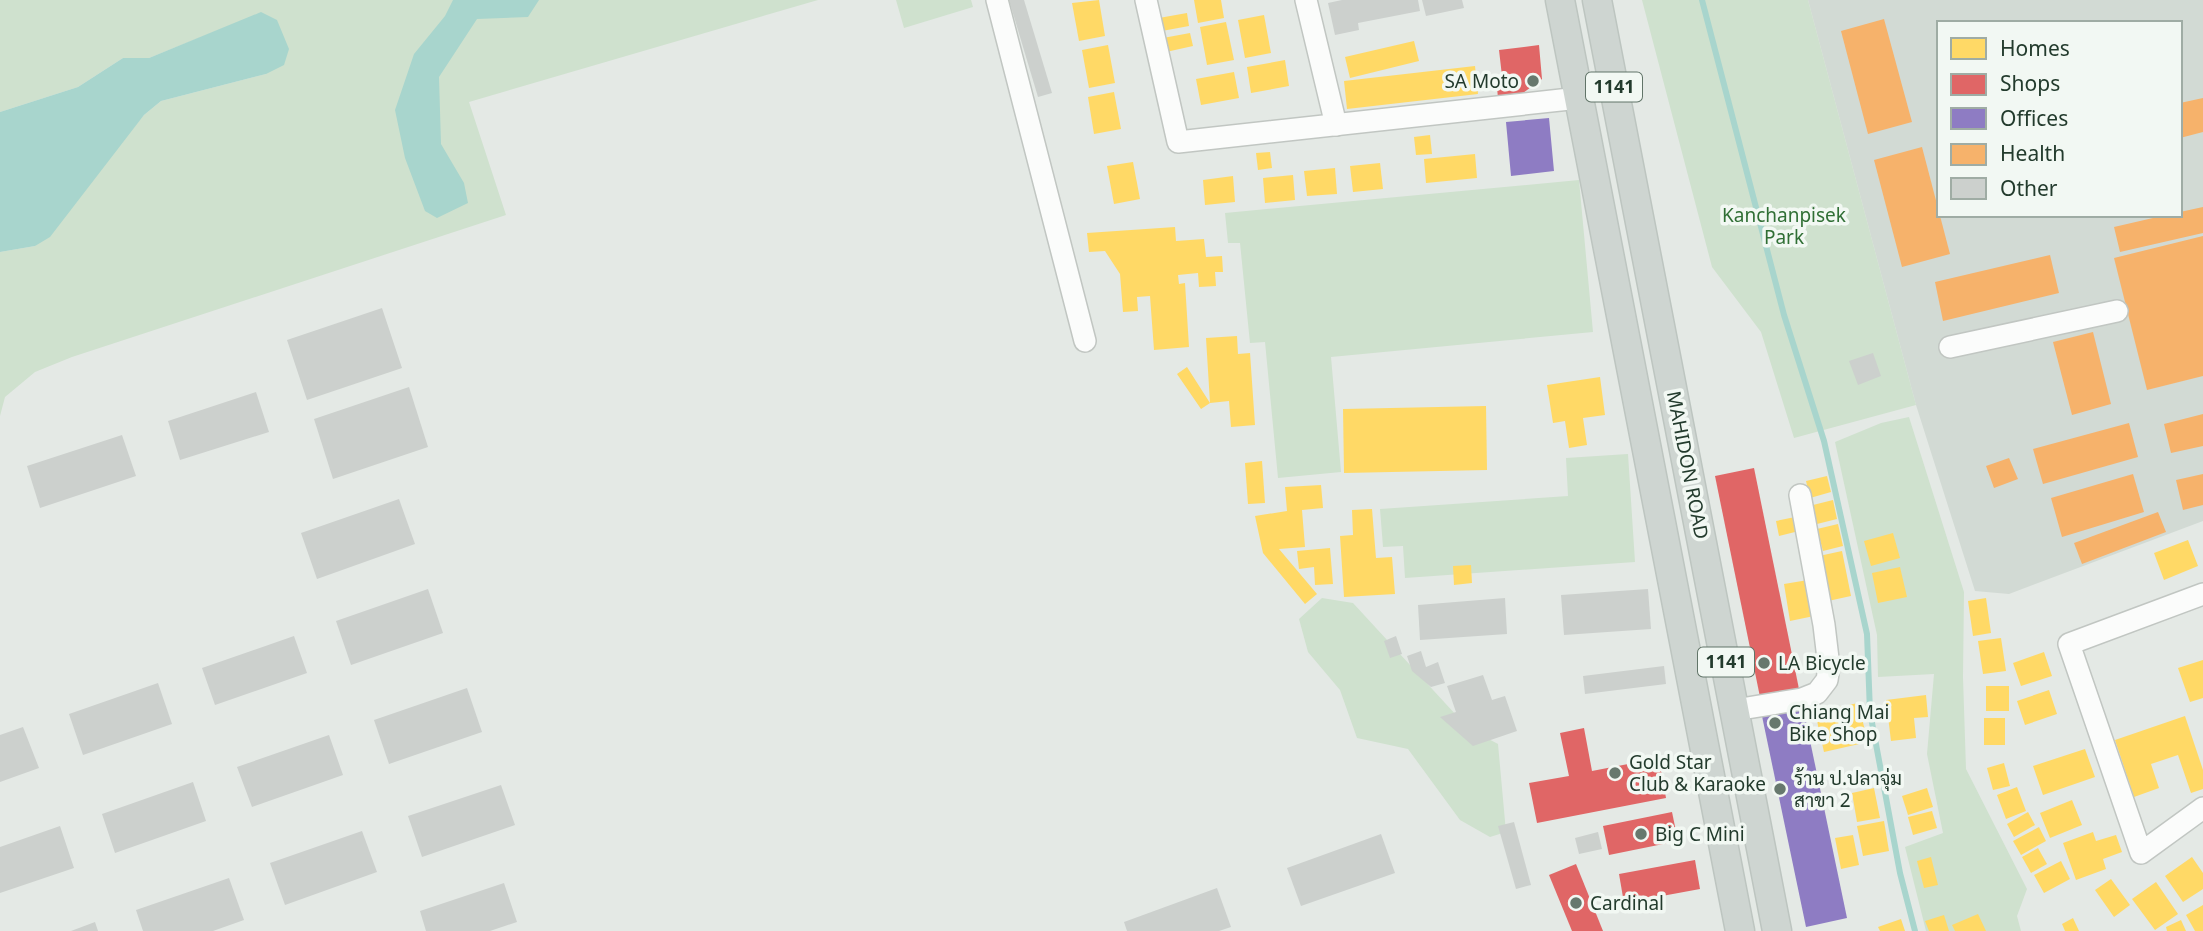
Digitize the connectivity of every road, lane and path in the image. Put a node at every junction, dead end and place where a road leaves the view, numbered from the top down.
1 (997, 0) edge
2 (1146, 0) edge
3 (1306, 0) edge
4 (1560, 0) edge
5 (1597, 0) edge
6 (1579, 98) junction
7 (1336, 125) junction
8 (2117, 311) dead end
9 (1085, 341) dead end
10 (1950, 347) dead end
11 (1678, 410) junction
12 (1641, 416) junction
13 (1800, 495) dead end
14 (2203, 594) edge
15 (1735, 710) junction
16 (2203, 808) edge
17 (1740, 931) edge
18 (1777, 931) edge

1 - 9 street
2 - 7 street
3 - 7 street
4 - 6 main road, MAHIDON ROAD / 1141
5 - 11 main road, MAHIDON ROAD / 1141
6 - 7 street
6 - 12 main road, MAHIDON ROAD / 1141
8 - 10 street
11 - 12 main road
11 - 15 main road, MAHIDON ROAD / 1141
12 - 17 main road, MAHIDON ROAD / 1141
13 - 15 street
14 - 16 street
15 - 18 main road, MAHIDON ROAD / 1141

